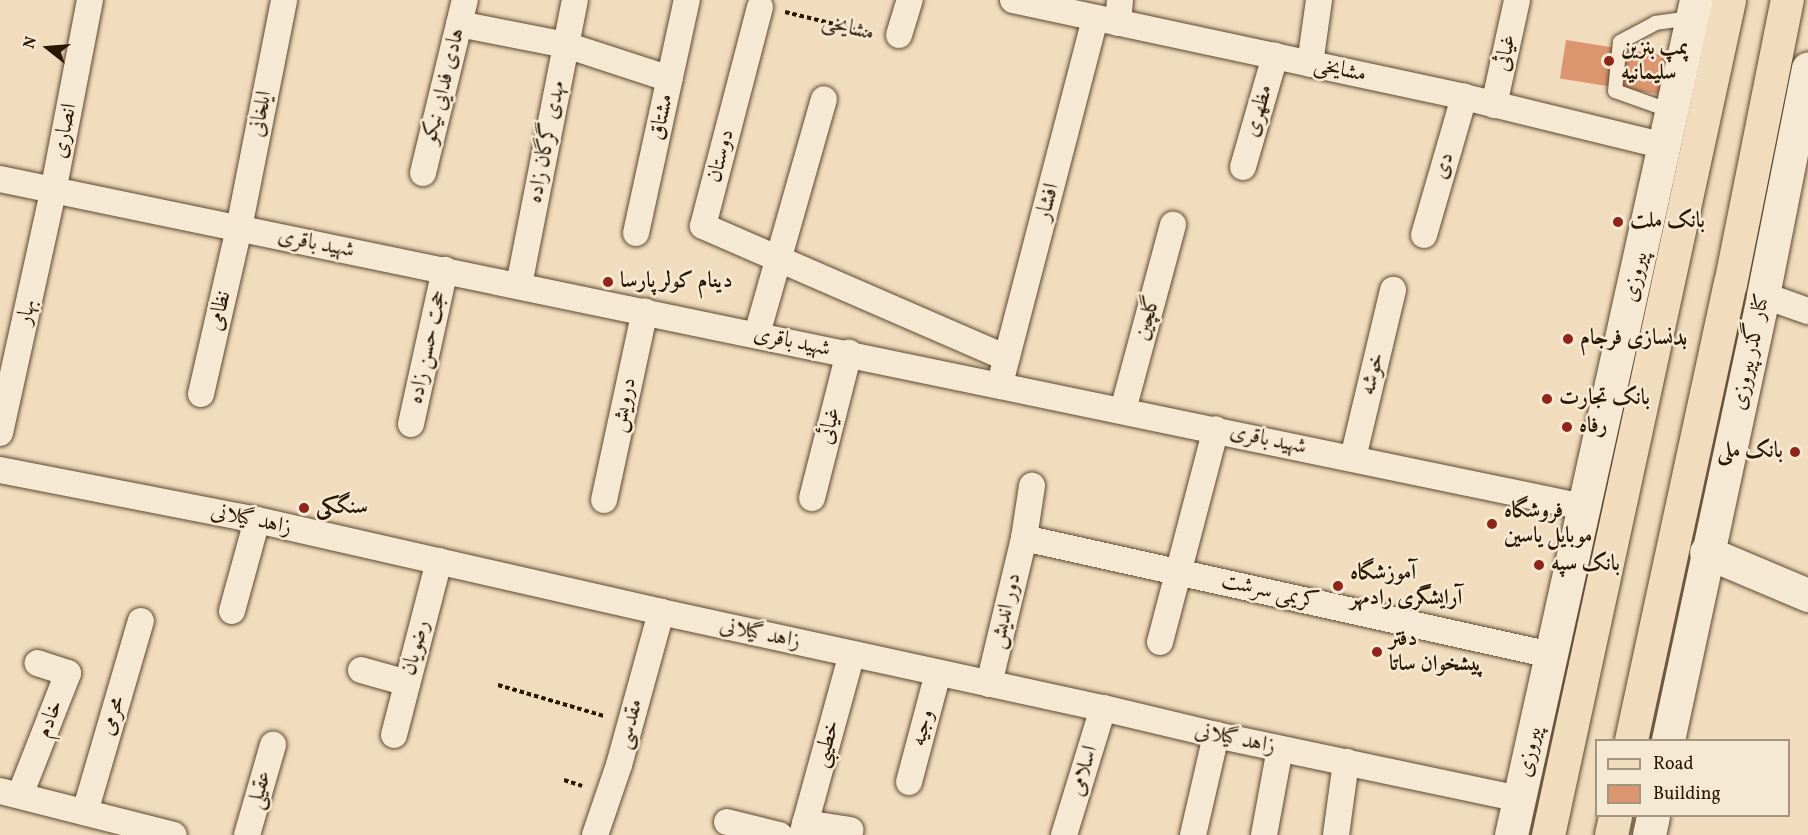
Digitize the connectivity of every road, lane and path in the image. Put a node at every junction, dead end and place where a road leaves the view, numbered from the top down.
1 (90, 0) edge
2 (284, 0) edge
3 (575, 0) edge
4 (687, 0) edge
5 (910, 0) edge
6 (1017, 0) edge
7 (1319, 0) edge
8 (1517, 0) edge
9 (1787, 0) edge
10 (760, 7) joint
11 (462, 12) edge
12 (1111, 14) edge
13 (1710, 14) edge
14 (899, 35) joint
15 (566, 45) junction
16 (1275, 56) junction
17 (1310, 64) junction
18 (1808, 68) edge
19 (670, 79) junction
20 (1464, 97) junction
21 (824, 99) dead end
22 (1494, 105) junction
23 (1673, 111) junction
24 (1665, 146) junction
25 (1243, 166) dead end
26 (423, 172) dead end
27 (0, 179) edge
28 (54, 192) junction
29 (1173, 225) dead end
30 (239, 228) junction
31 (636, 233) dead end
32 (1424, 235) dead end
33 (779, 258) junction
34 (445, 270) junction
35 (519, 285) junction
36 (1394, 290) dead end
37 (1763, 295) junction
38 (645, 311) junction
39 (1808, 311) edge
40 (758, 334) junction
41 (849, 353) junction
42 (1006, 358) junction
43 (999, 385) junction
44 (201, 394) dead end
45 (1123, 410) junction
46 (411, 424) dead end
47 (1216, 429) junction
48 (0, 433) edge
49 (1353, 458) junction
50 (0, 470) edge
51 (1032, 486) dead end
52 (812, 498) dead end
53 (604, 500) dead end
54 (1584, 507) junction
55 (1618, 513) junction
56 (257, 520) junction
57 (1024, 538) junction
58 (1706, 552) junction
59 (439, 561) junction
60 (1178, 571) junction
61 (1808, 595) edge
62 (232, 611) dead end
63 (661, 612) junction
64 (141, 621) dead end
65 (1160, 642) dead end
66 (852, 654) junction
67 (1551, 655) junction
68 (38, 663) dead end
69 (1585, 663) junction
70 (361, 670) dead end
71 (938, 673) junction
72 (407, 683) junction
73 (989, 684) junction
74 (498, 685) dead end
75 (1103, 708) junction
76 (630, 724) junction
77 (394, 735) dead end
78 (1216, 735) junction
79 (1631, 739) edge
80 (1668, 739) edge
81 (273, 745) dead end
82 (1280, 749) junction
83 (1346, 762) junction
84 (909, 782) dead end
85 (10, 793) edge
86 (1520, 800) junction
87 (85, 812) junction
88 (1616, 817) edge
89 (727, 822) dead end
90 (1551, 822) edge
91 (803, 829) edge
92 (850, 830) dead end
93 (174, 835) edge
94 (248, 835) edge
95 (595, 835) edge
96 (779, 835) edge
97 (1064, 835) edge
98 (1193, 835) edge
99 (1264, 835) edge
100 (1336, 835) edge
101 (1511, 835) edge
102 (1611, 835) edge

1 - 28 street, انصاری
2 - 30 street, ایلخانی
3 - 15 street, مهدی گرگان زاده
4 - 19 street, مشتاق
5 - 14 street, مشایخی
6 - 12 street, مشایخی
7 - 17 street
8 - 22 street, غیاثی
9 - 79 main road
10 - 14 path, مشایخی
10 - 33 street, دوستان
11 - 15 street
11 - 26 street, هادی فدایی نیکو
12 - 16 street, مشایخی
12 - 42 street, افشار
13 - 23 main road, پیروزی
13 - 23 lane
13 - 55 main road, پیروزی
15 - 19 street
15 - 35 street, مهدی گرگان زاده
16 - 17 street, مشایخی
16 - 25 street, مظهری
17 - 20 street, مشایخی
18 - 37 main road, کنار گذر پیروزی
19 - 31 street, مشتاق
20 - 22 street, مشایخی
20 - 32 street, دی
21 - 33 street
22 - 24 street, مشایخی
23 - 24 main road, پیروزی
24 - 54 main road, پیروزی
27 - 28 street, شهید باقری
28 - 30 street, شهید باقری
28 - 48 street, بهار
29 - 45 street, گلچین
30 - 34 street, شهید باقری
30 - 44 street, نظامی
33 - 40 street
33 - 42 street, دوستان
34 - 35 street, شهید باقری
34 - 46 street, حجت حسن زاده
35 - 38 street, شهید باقری
36 - 49 street, خوشه
37 - 39 street
37 - 58 main road, کنار گذر پیروزی
38 - 40 street, شهید باقری
38 - 53 street, درویش
40 - 41 street, شهید باقری
41 - 43 street, شهید باقری
41 - 52 street, غیائی
42 - 43 street, افشار
43 - 45 street, شهید باقری
45 - 47 street, شهید باقری
47 - 49 street, شهید باقری
47 - 60 street
49 - 54 street, شهید باقری
50 - 56 street, زاهد گیلانی
51 - 57 street, دور اندیش
54 - 55 main road
54 - 67 main road, پیروزی
55 - 69 main road, پیروزی
56 - 59 street, زاهد گیلانی
56 - 62 street
57 - 60 street, کریمی سرشت
57 - 73 street, دور اندیش
58 - 61 main road
58 - 80 main road, کنار گذر پیروزی
59 - 63 street, زاهد گیلانی
59 - 72 street, رضویان
60 - 65 street
60 - 67 street, کریمی سرشت
63 - 66 street, زاهد گیلانی
63 - 76 street, مقدسی
64 - 87 street, محرمی
66 - 71 street, زاهد گیلانی
66 - 91 street, خطیبی
67 - 69 main road
67 - 86 main road, پیروزی
68 - 85 street, خادم
69 - 90 main road, پیروزی
70 - 72 street
71 - 73 street, زاهد گیلانی
71 - 84 street, وجیه
72 - 77 street, رضویان
73 - 75 street, زاهد گیلانی
74 - 76 path
75 - 78 street, زاهد گیلانی
75 - 97 street, اسلامی
76 - 95 street, مقدسی
78 - 82 street, زاهد گیلانی
78 - 98 street
81 - 94 street, عقیلی
82 - 83 street, زاهد گیلانی
82 - 99 street
83 - 86 street, زاهد گیلانی
83 - 100 street
85 - 87 street
86 - 90 main road
86 - 101 main road, پیروزی
87 - 93 street
88 - 102 main road
89 - 96 street
91 - 92 street

